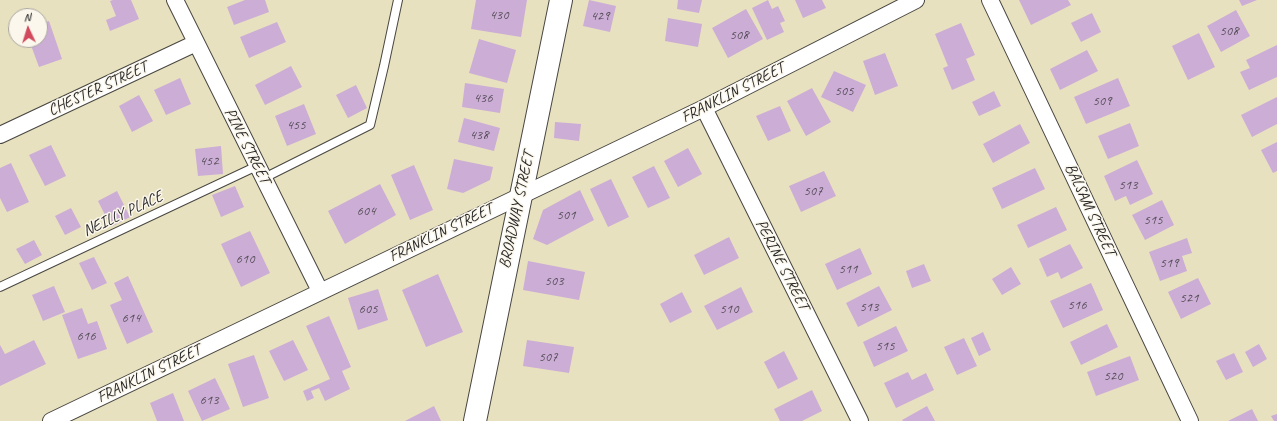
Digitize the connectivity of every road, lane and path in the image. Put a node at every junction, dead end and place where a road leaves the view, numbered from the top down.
1 (175, 0) edge
2 (398, 0) edge
3 (561, 0) edge
4 (916, 0) edge
5 (990, 0) edge
6 (196, 43) junction
7 (704, 108) junction
8 (0, 135) edge
9 (261, 172) junction
10 (520, 195) junction
11 (0, 287) edge
12 (320, 291) junction
13 (51, 421) edge
14 (474, 421) edge
15 (860, 421) edge
16 (1190, 421) edge

1 - 6 street, PINE STREET
2 - 9 lane, NEILLY PLACE
3 - 10 street, BROADWAY STREET
4 - 7 street, FRANKLIN STREET
5 - 16 street, BALSAM STREET
6 - 8 street, CHESTER STREET
6 - 9 street, PINE STREET
7 - 10 street, FRANKLIN STREET
7 - 15 street, PERINE STREET
9 - 11 lane, NEILLY PLACE
9 - 12 street, PINE STREET
10 - 12 street, FRANKLIN STREET
10 - 14 street, BROADWAY STREET
12 - 13 street, FRANKLIN STREET

